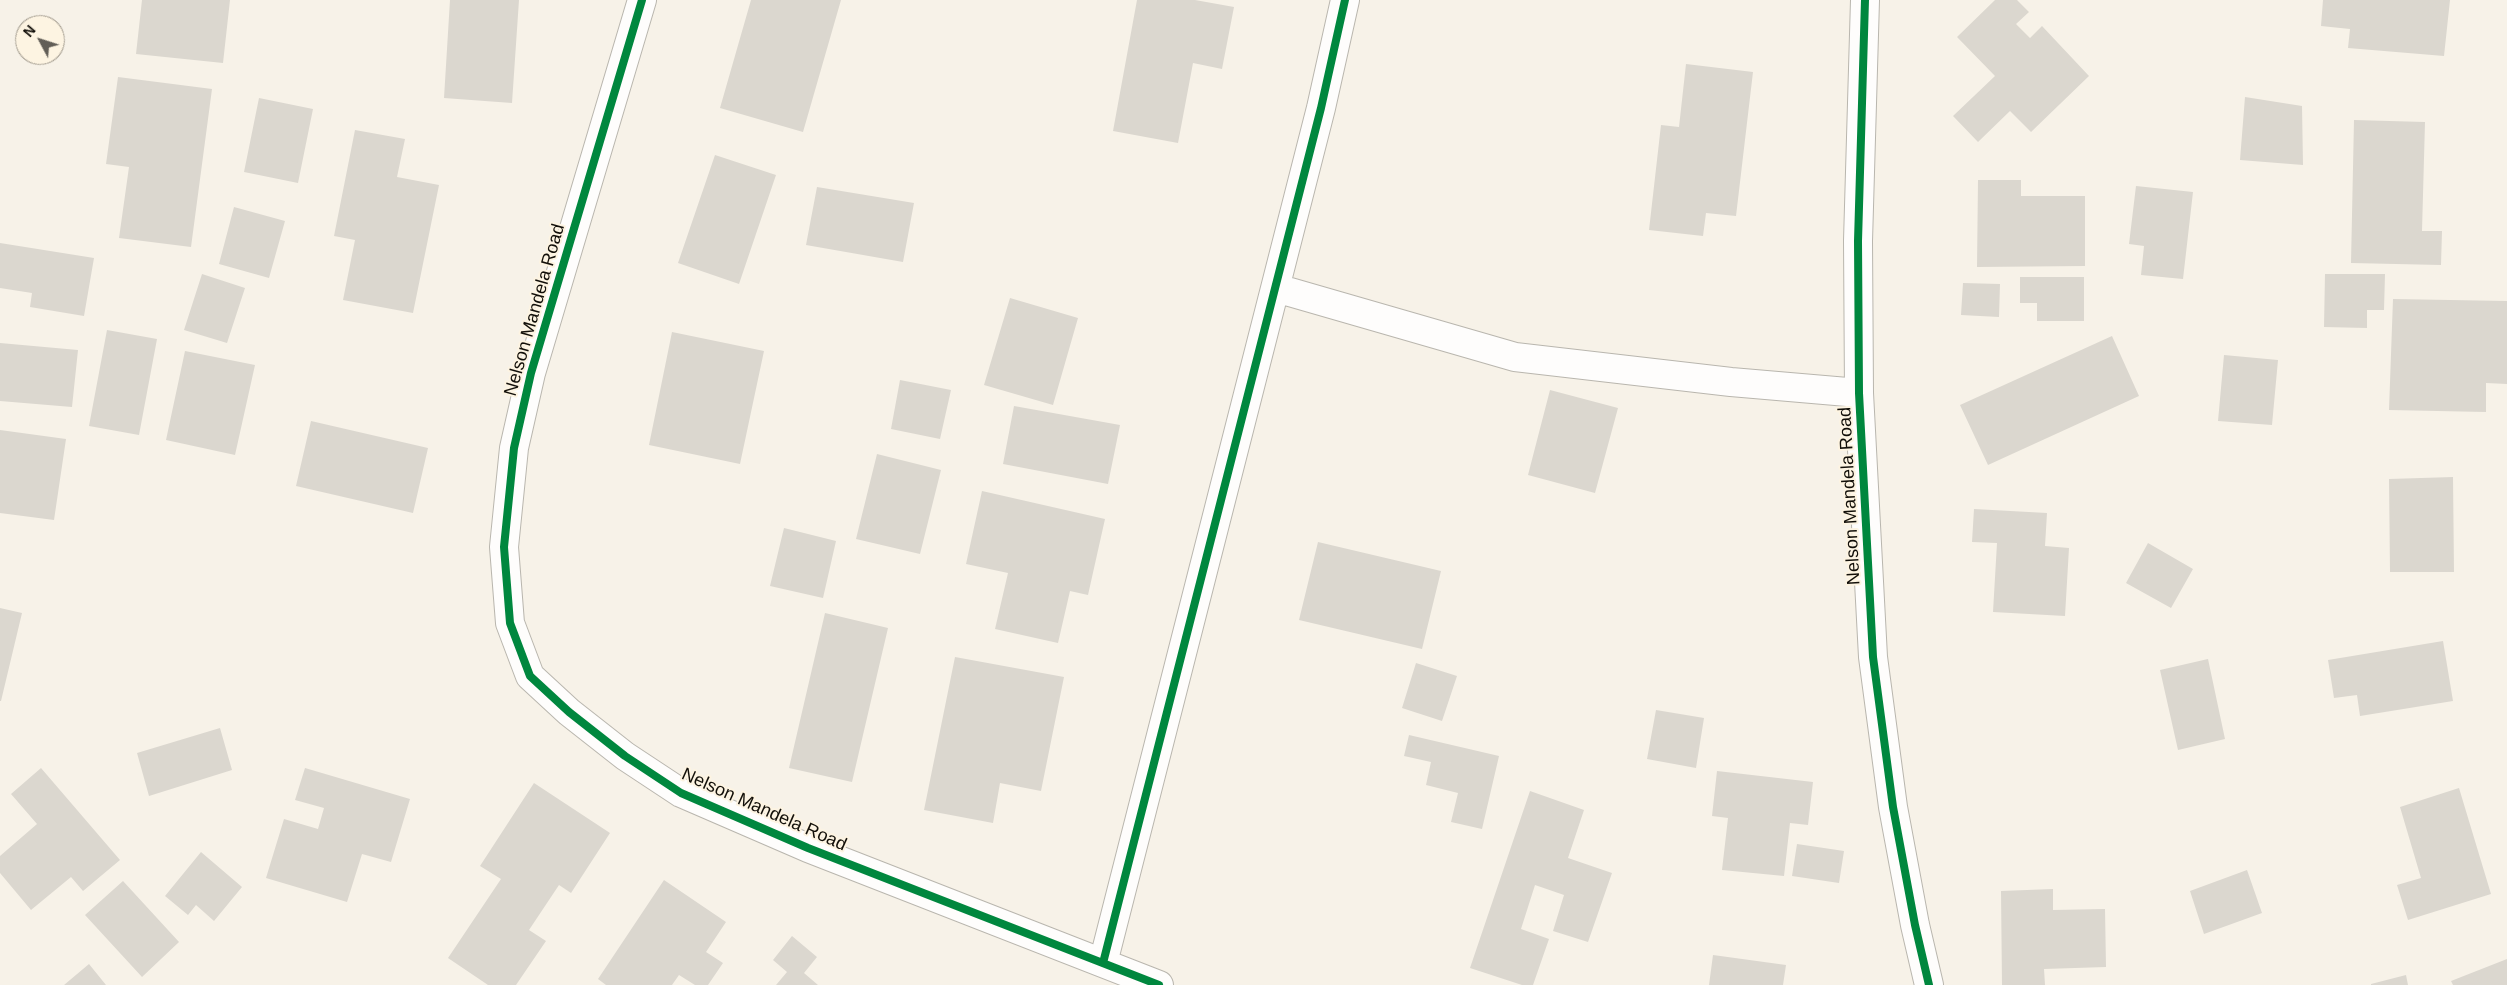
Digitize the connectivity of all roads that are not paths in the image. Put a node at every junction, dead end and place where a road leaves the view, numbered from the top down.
1 (642, 0) edge
2 (1345, 0) edge
3 (1865, 0) edge
4 (1276, 288) junction
5 (1859, 392) junction
6 (1103, 963) junction
7 (1158, 985) edge
8 (1929, 985) edge

1 - 6 street, Nelson Mandela Road
2 - 4 street
3 - 5 street, Nelson Mandela Road
4 - 5 street
4 - 6 street
5 - 8 street, Nelson Mandela Road
6 - 7 street, Nelson Mandela Road

